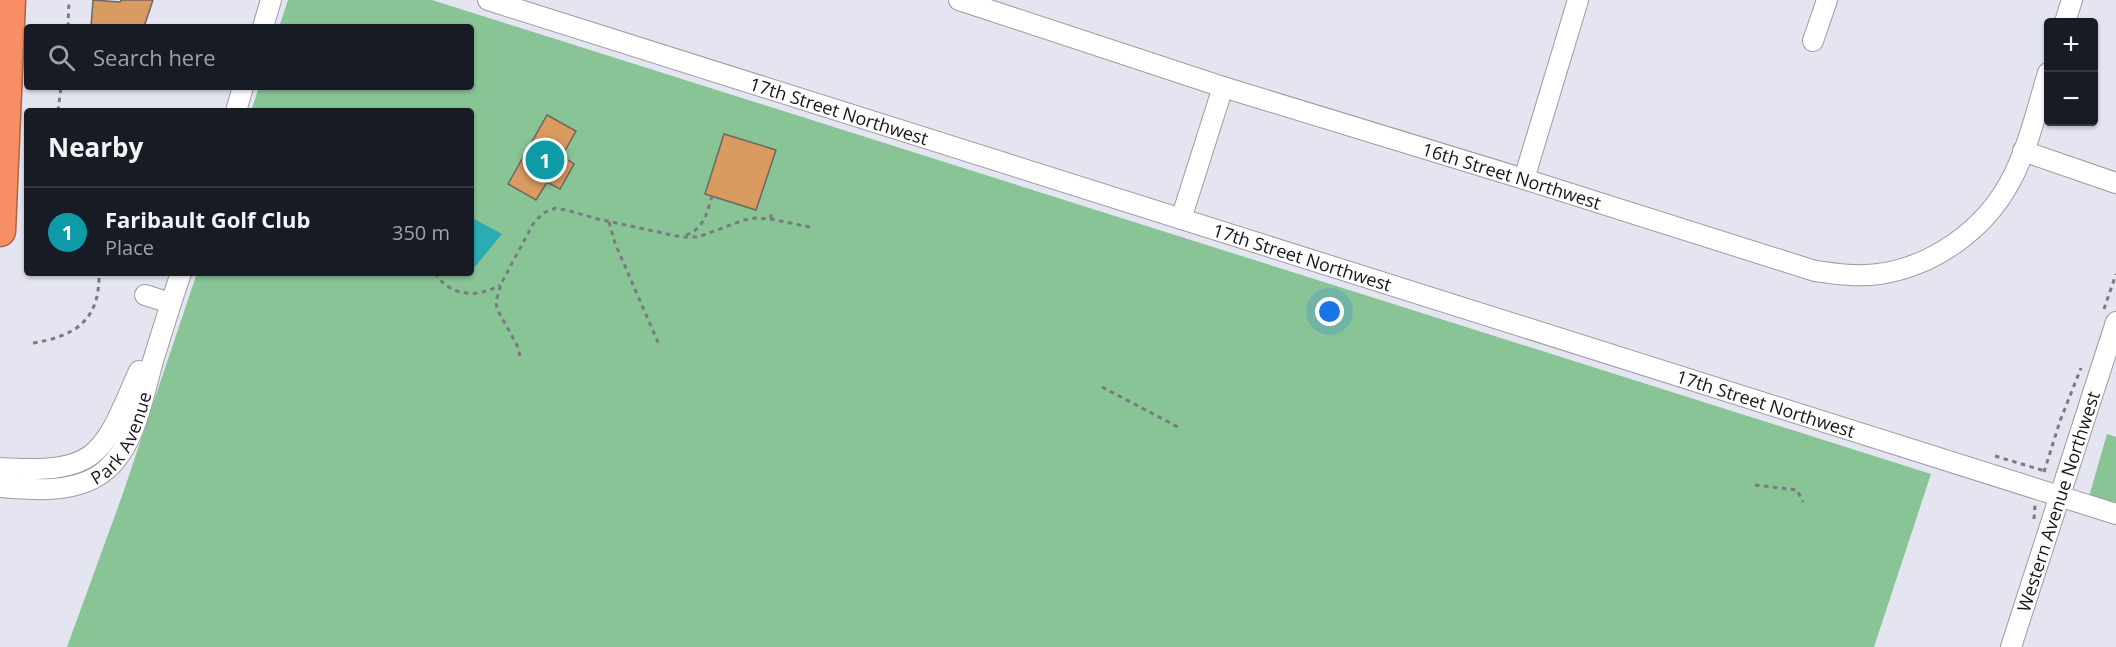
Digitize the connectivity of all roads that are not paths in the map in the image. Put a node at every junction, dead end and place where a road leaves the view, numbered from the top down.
1 (10, 0) edge
2 (271, 0) edge
3 (488, 0) edge
4 (959, 0) edge
5 (1578, 0) edge
6 (1827, 0) edge
7 (2072, 0) edge
8 (529, 6) edge
9 (2066, 18) edge
10 (263, 24) edge
11 (1813, 41) dead end
12 (1223, 87) junction
13 (2044, 88) edge
14 (242, 90) edge
15 (237, 108) edge
16 (2023, 152) junction
17 (1524, 179) junction
18 (2116, 183) edge
19 (1181, 219) junction
20 (0, 231) edge
21 (180, 276) edge
22 (145, 295) dead end
23 (170, 303) junction
24 (2114, 334) edge
25 (0, 468) edge
26 (0, 487) edge
27 (2060, 497) junction
28 (2116, 514) edge
29 (2012, 647) edge

1 - 20 highway
2 - 10 street
3 - 8 street, 17th Street Northwest
4 - 12 street, 16th Street Northwest
5 - 17 street
6 - 11 street
7 - 9 street
8 - 19 street, 17th Street Northwest
12 - 17 street, 16th Street Northwest
12 - 19 street
13 - 16 street, 16th Street Northwest
14 - 15 street
16 - 17 street, 16th Street Northwest
16 - 18 street
19 - 27 street, 17th Street Northwest
21 - 23 street, Park Avenue
22 - 23 street
23 - 25 street, Park Avenue
23 - 26 street, Park Avenue
24 - 27 street, Western Avenue Northwest
27 - 28 street, 17th Street Northwest
27 - 29 street, Western Avenue Northwest

